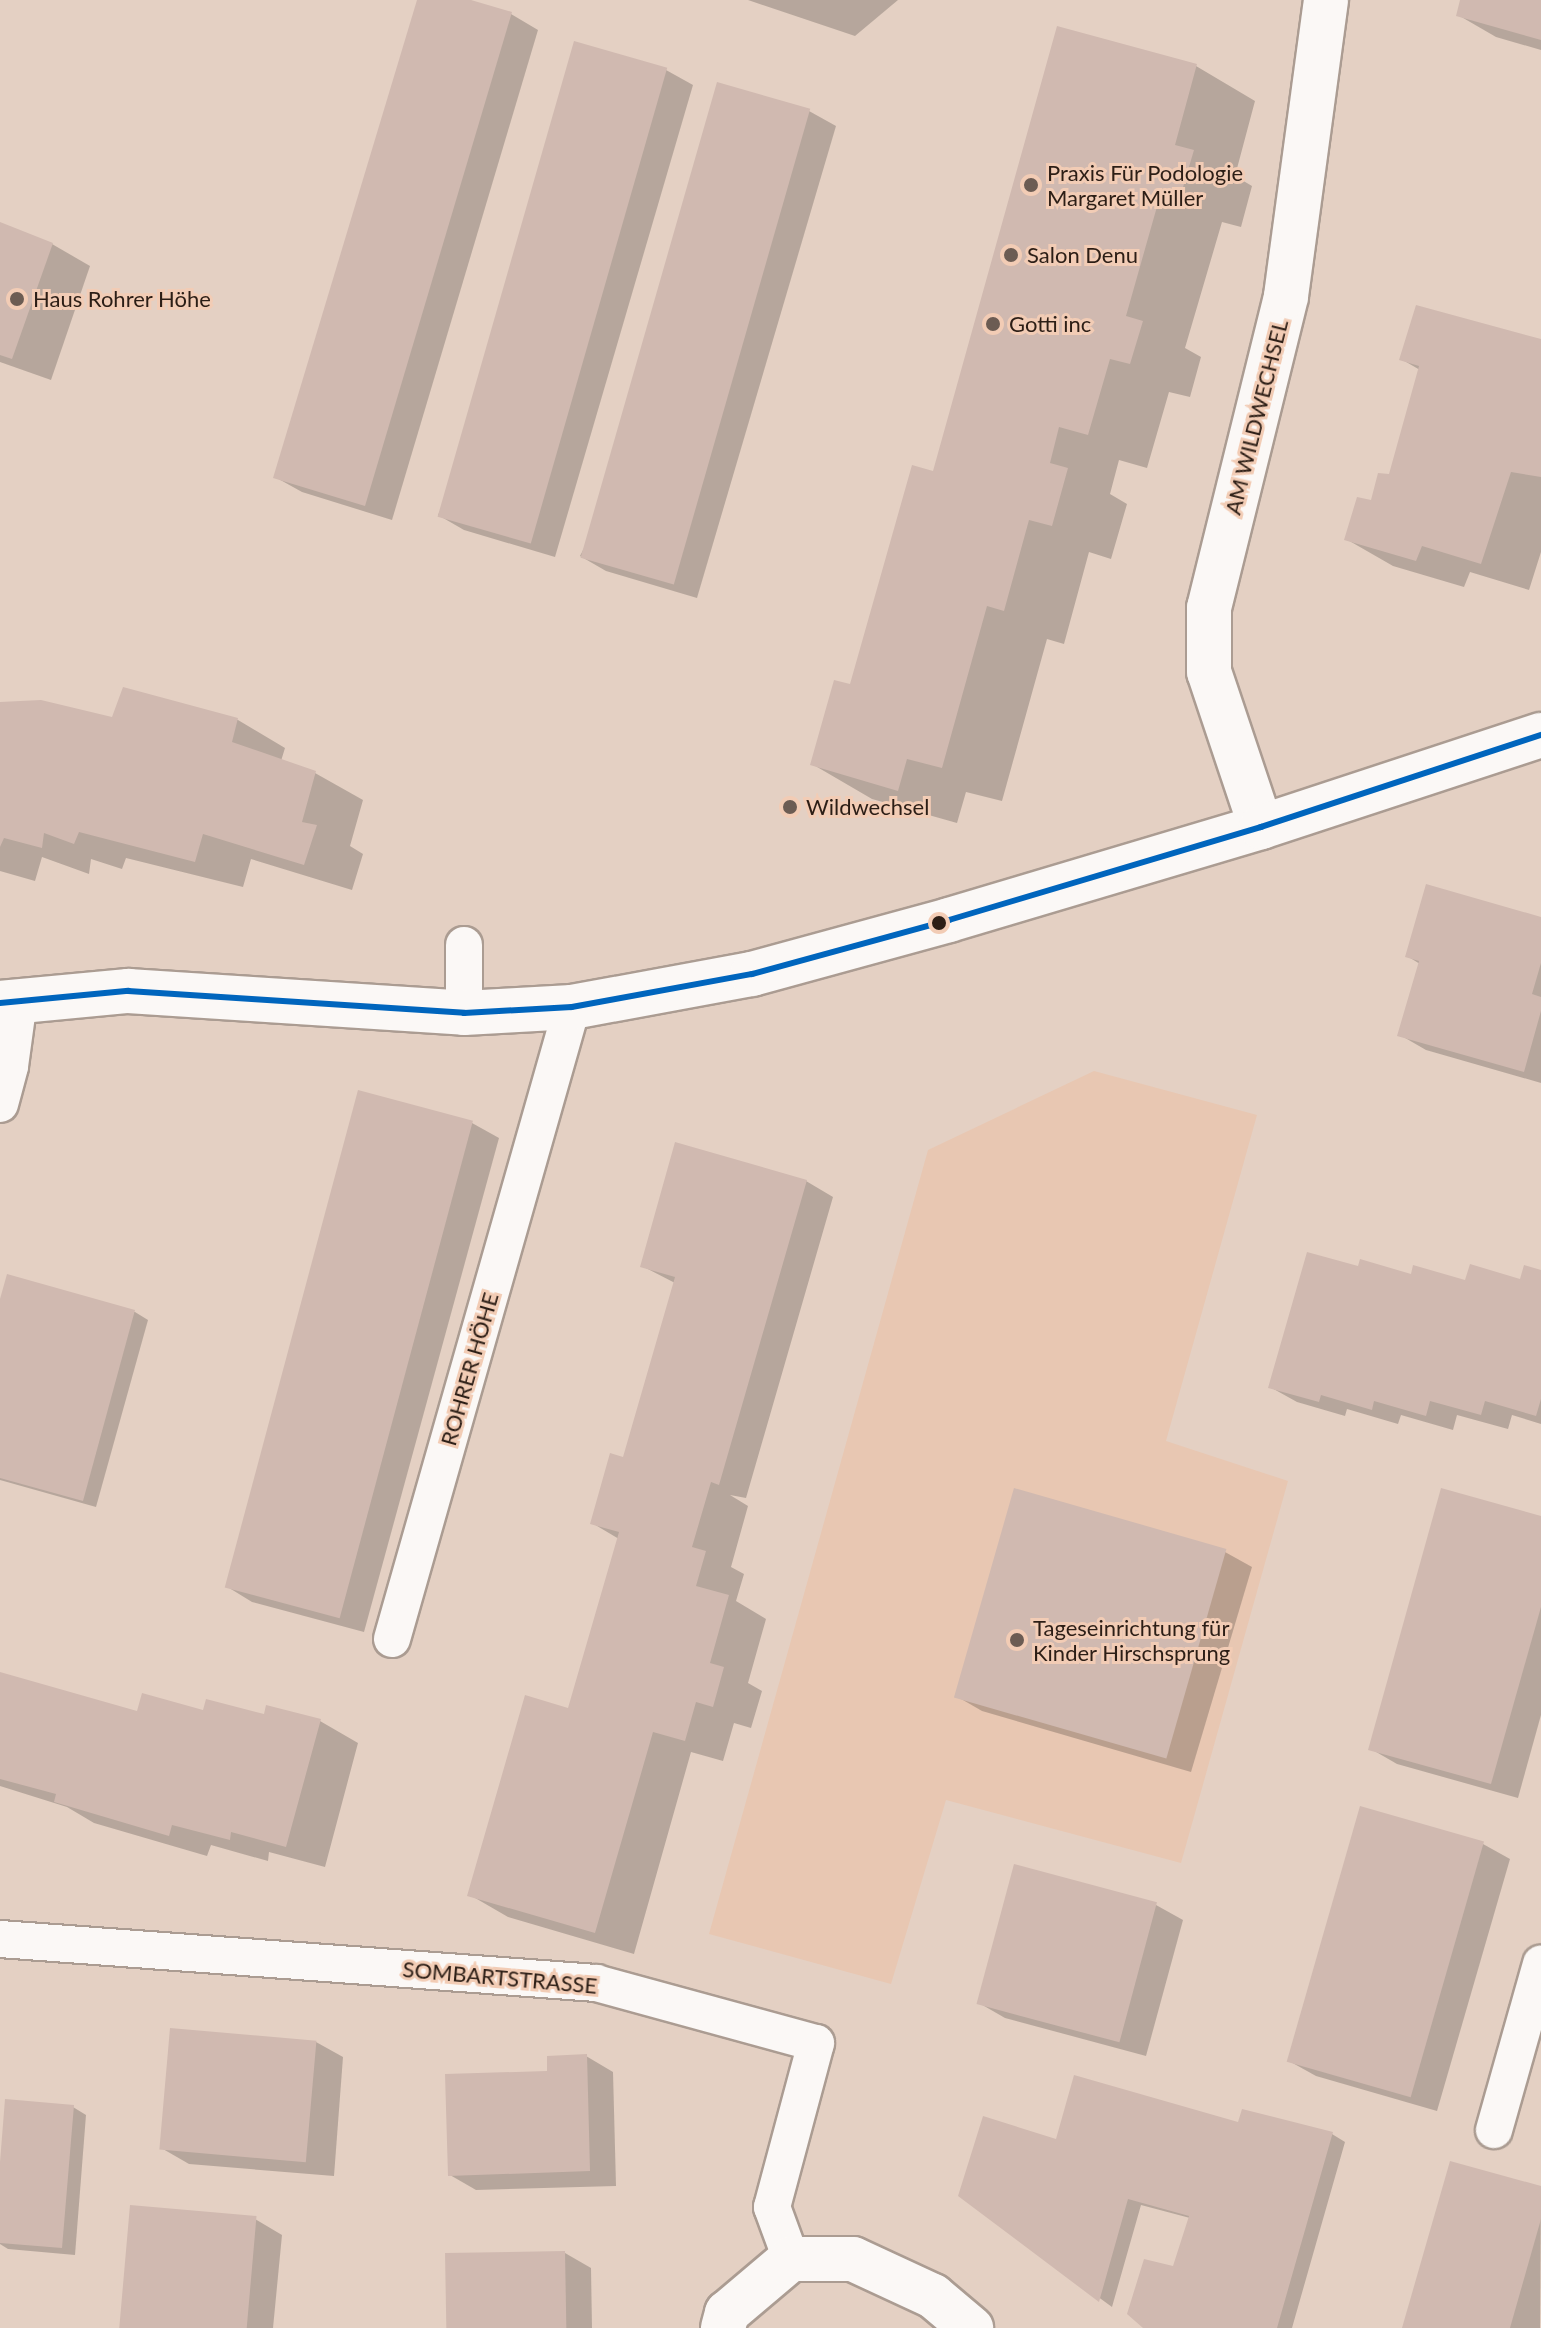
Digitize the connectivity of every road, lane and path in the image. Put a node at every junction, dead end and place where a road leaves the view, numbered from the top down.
1 (1326, 0) edge
2 (1541, 735) edge
3 (1261, 827) junction
4 (464, 945) dead end
5 (10, 1001) edge
6 (572, 1007) junction
7 (464, 1013) junction
8 (0, 1104) edge
9 (392, 1639) dead end
10 (0, 1939) edge
11 (1541, 1964) edge
12 (1494, 2130) dead end
13 (791, 2259) junction
14 (723, 2328) edge
15 (971, 2328) edge

1 - 3 street, AM WILDWECHSEL
2 - 3 street
3 - 6 street
4 - 7 lane
5 - 7 street
5 - 8 lane
6 - 7 street
6 - 9 lane, ROHRER HÖHE
10 - 13 lane, SOMBARTSTRASSE
11 - 12 lane
13 - 14 street
13 - 15 street

